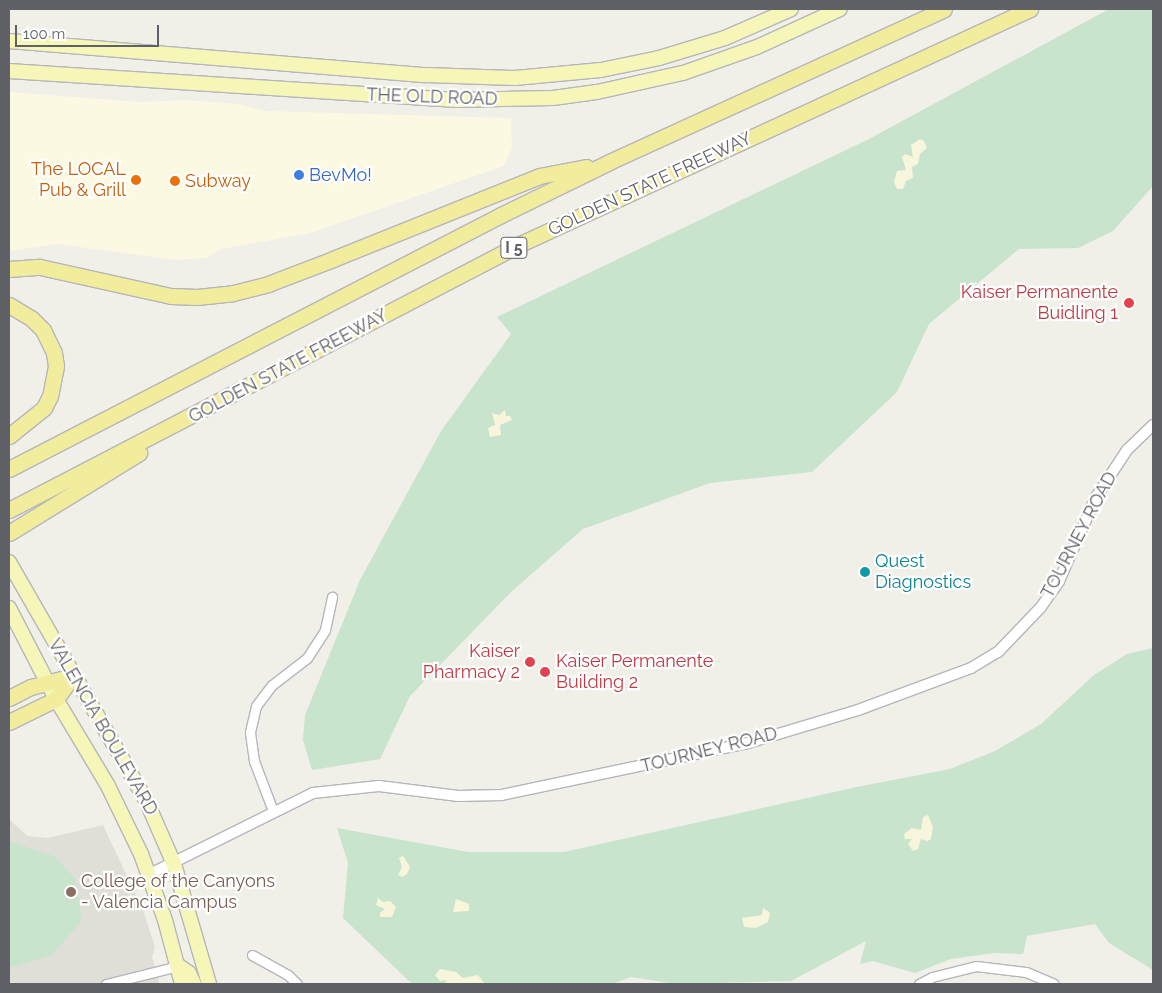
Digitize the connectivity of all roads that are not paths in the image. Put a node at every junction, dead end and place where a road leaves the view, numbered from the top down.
1 (790, 9) edge
2 (840, 9) edge
3 (944, 9) edge
4 (1030, 9) edge
5 (9, 41) edge
6 (9, 71) edge
7 (609, 162) junction
8 (9, 269) edge
9 (9, 305) edge
10 (208, 408) junction
11 (1153, 425) edge
12 (9, 436) edge
13 (9, 469) edge
14 (9, 510) edge
15 (9, 533) edge
16 (9, 562) edge
17 (332, 597) dead end
18 (9, 608) edge
19 (73, 676) junction
20 (47, 682) junction
21 (9, 698) edge
22 (56, 699) junction
23 (9, 722) edge
24 (273, 810) junction
25 (174, 864) junction
26 (150, 874) junction
27 (252, 955) dead end
28 (179, 966) junction
29 (106, 984) edge
30 (182, 984) edge
31 (194, 984) edge
32 (209, 984) edge
33 (298, 984) edge
34 (919, 984) edge
35 (1054, 984) edge

1 - 5 main road, THE OLD ROAD
2 - 6 main road, THE OLD ROAD
3 - 7 highway, GOLDEN STATE FREEWAY / I 5
4 - 10 highway, GOLDEN STATE FREEWAY / I 5
7 - 8 highway
7 - 13 highway, GOLDEN STATE FREEWAY / I 5
9 - 12 highway
10 - 14 highway, GOLDEN STATE FREEWAY / I 5
10 - 15 highway
11 - 24 street, TOURNEY ROAD
16 - 19 main road, VALENCIA BOULEVARD
17 - 24 street
18 - 20 main road, VALENCIA BOULEVARD
19 - 20 highway
19 - 22 highway
19 - 25 main road, VALENCIA BOULEVARD
20 - 21 highway
20 - 22 main road, VALENCIA BOULEVARD
22 - 23 highway
22 - 26 main road, VALENCIA BOULEVARD
24 - 25 street, TOURNEY ROAD
25 - 26 street, TOURNEY ROAD
25 - 32 main road, VALENCIA BOULEVARD
26 - 28 main road, VALENCIA BOULEVARD
27 - 33 street
28 - 29 street
28 - 30 main road, VALENCIA BOULEVARD
28 - 31 main road
34 - 35 street

